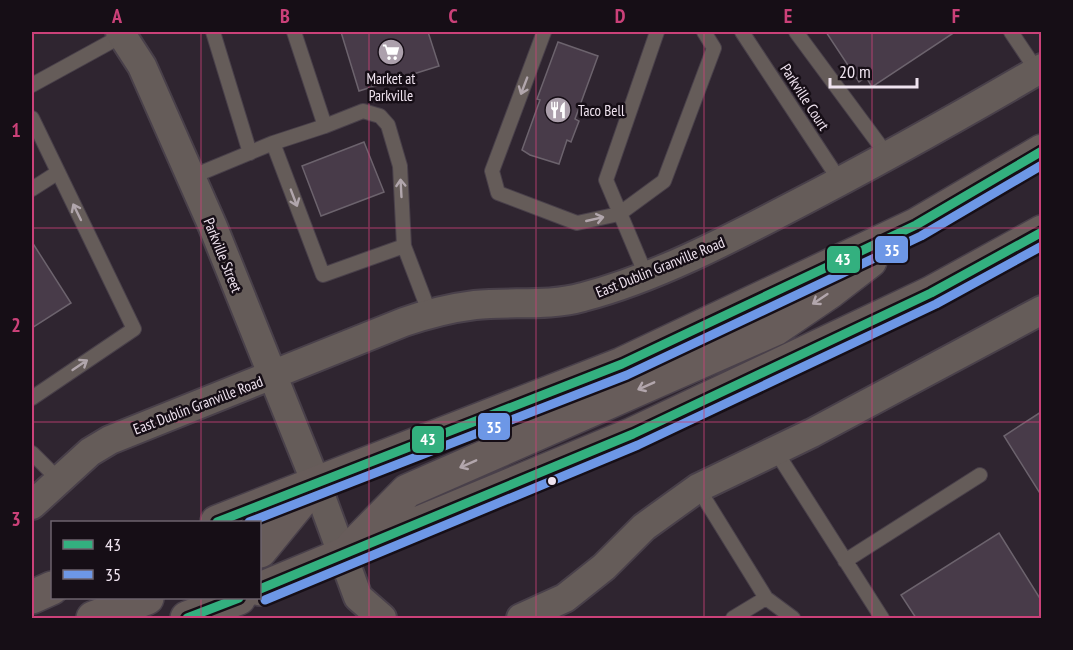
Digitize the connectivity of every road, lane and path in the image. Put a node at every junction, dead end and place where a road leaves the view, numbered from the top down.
1 (213, 32) edge
2 (294, 32) edge
3 (544, 32) edge
4 (657, 32) edge
5 (704, 32) edge
6 (742, 32) edge
7 (796, 32) edge
8 (1011, 32) edge
9 (124, 33) edge
10 (1039, 69) edge
11 (32, 85) edge
12 (32, 118) edge
13 (325, 126) junction
14 (273, 143) junction
15 (1041, 150) edge
16 (250, 153) junction
17 (887, 155) junction
18 (57, 173) junction
19 (190, 177) junction
20 (840, 181) junction
21 (32, 189) edge
22 (619, 214) junction
23 (1041, 217) edge
24 (916, 225) junction
25 (1041, 232) edge
26 (404, 246) junction
27 (646, 275) junction
28 (931, 293) junction
29 (1041, 310) edge
30 (430, 314) junction
31 (273, 376) junction
32 (32, 398) edge
33 (775, 450) junction
34 (32, 453) edge
35 (980, 475) dead end
36 (58, 479) junction
37 (316, 483) junction
38 (698, 488) junction
39 (32, 505) edge
40 (220, 521) edge
41 (261, 550) edge
42 (343, 556) junction
43 (845, 561) junction
44 (51, 588) edge
45 (261, 590) edge
46 (32, 597) edge
47 (766, 598) junction
48 (142, 599) edge
49 (234, 599) edge
50 (355, 608) edge
51 (93, 618) edge
52 (187, 618) edge
53 (382, 618) edge
54 (522, 618) edge
55 (733, 618) edge
56 (793, 618) edge
57 (882, 618) edge

1 - 16 lane
2 - 13 lane
3 -> 22 lane
4 - 22 lane
5 - 22 lane
6 - 20 lane, Parkville Court
7 - 17 lane
8 - 10 lane
9 - 11 lane
9 - 19 street, Parkville Street
10 - 17 street, East Dublin Granville Road
12 - 18 lane
13 - 14 lane
26 -> 13 lane
14 - 16 lane
14 -> 26 lane
15 - 24 main road
16 - 19 lane
17 - 20 street, East Dublin Granville Road
18 - 21 lane
32 -> 18 lane
19 - 31 street, Parkville Street
20 - 27 street, East Dublin Granville Road
22 - 27 lane
23 - 28 main road
24 - 37 main road
24 -> 42 main road
25 - 28 main road
26 - 30 lane
27 - 30 street, East Dublin Granville Road
28 - 42 main road
29 - 33 street
30 - 31 street, East Dublin Granville Road
31 - 36 street, East Dublin Granville Road
31 - 37 street, Parkville Street
33 - 38 street
33 - 43 lane
34 - 36 lane
35 - 43 lane
36 - 39 street, East Dublin Granville Road
37 - 40 main road
37 - 41 main road
37 - 42 street, Parkville Street
38 - 47 lane
38 - 54 street
42 - 45 main road
42 - 50 street, Parkville Street
43 - 57 lane
44 - 46 main road
47 - 55 lane
47 - 56 lane
48 - 51 main road
49 - 52 main road
50 - 53 street

